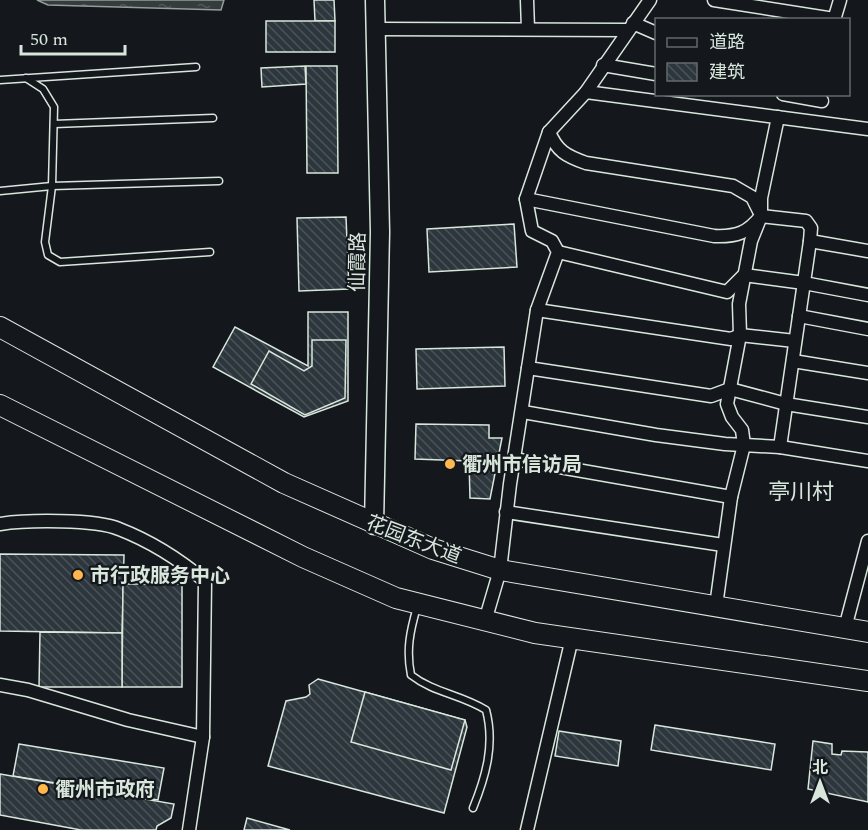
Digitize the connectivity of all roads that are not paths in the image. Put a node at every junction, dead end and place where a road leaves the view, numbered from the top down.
1 (375, 0) edge
2 (527, 0) edge
3 (650, 0) edge
4 (714, 0) edge
5 (840, 0) edge
6 (828, 18) edge
7 (834, 18) edge
8 (630, 26) junction
9 (376, 29) junction
10 (528, 29) junction
11 (655, 32) edge
12 (603, 65) junction
13 (196, 67) dead end
14 (655, 74) edge
15 (26, 78) junction
16 (0, 80) edge
17 (586, 92) junction
18 (803, 96) edge
19 (823, 98) edge
20 (778, 117) junction
21 (213, 118) dead end
22 (819, 122) junction
23 (54, 124) junction
24 (868, 129) edge
25 (549, 132) junction
26 (219, 181) dead end
27 (52, 186) junction
28 (0, 191) edge
29 (526, 199) junction
30 (762, 216) junction
31 (810, 242) junction
32 (868, 251) edge
33 (210, 252) dead end
34 (558, 252) junction
35 (744, 275) junction
36 (804, 283) junction
37 (868, 295) edge
38 (537, 310) junction
39 (799, 316) junction
40 (0, 327) edge
41 (868, 329) edge
42 (740, 335) junction
43 (795, 341) junction
44 (793, 361) junction
45 (528, 368) junction
46 (868, 374) edge
47 (730, 389) junction
48 (786, 404) junction
49 (0, 405) edge
50 (523, 412) junction
51 (868, 417) edge
52 (744, 445) junction
53 (780, 447) junction
54 (514, 459) junction
55 (868, 461) edge
56 (731, 497) junction
57 (506, 512) junction
58 (0, 524) edge
59 (374, 525) junction
60 (868, 541) edge
61 (723, 545) junction
62 (500, 570) junction
63 (418, 604) junction
64 (716, 606) junction
65 (485, 621) junction
66 (845, 628) junction
67 (868, 632) edge
68 (572, 638) junction
69 (868, 681) edge
70 (0, 685) edge
71 (203, 737) junction
72 (473, 808) dead end
73 (189, 830) edge
74 (527, 830) edge

1 - 9 street, 仙霞路
2 - 10 street
3 - 8 street
4 - 6 street
5 - 7 street
8 - 10 street
8 - 11 street
8 - 12 street
9 - 10 street
9 - 59 street, 仙霞路
12 - 14 street
12 - 17 street
13 - 15 lane
15 - 16 lane
15 - 23 lane
17 - 20 street
17 - 25 street
18 - 19 street
19 - 22 street
20 - 22 street
20 - 30 street
21 - 23 lane
22 - 24 street
23 - 27 lane
25 - 29 street
25 - 30 street
26 - 27 lane
27 - 28 lane
27 - 33 lane
29 - 30 street
29 - 34 street
30 - 31 street
30 - 35 street
31 - 32 street
31 - 36 street
34 - 35 street
34 - 38 street
35 - 36 street
35 - 42 street
36 - 37 street
36 - 39 street
38 - 42 street
38 - 45 street
39 - 41 street
39 - 43 street
40 - 59 main road, 花园东大道
42 - 43 street
42 - 47 street
43 - 44 street
44 - 46 street
44 - 48 street
45 - 47 street
45 - 50 street
47 - 48 street
47 - 52 street
48 - 51 street
48 - 53 street
49 - 63 main road
50 - 52 street
50 - 54 street
52 - 53 street
52 - 56 street
53 - 55 street
54 - 56 street
54 - 57 street
56 - 61 street
57 - 61 street
57 - 62 street
58 - 71 street
59 - 62 main road, 花园东大道
60 - 66 street
61 - 64 street
62 - 64 main road, 花园东大道
62 - 65 street
63 - 65 main road
63 - 72 lane
64 - 66 main road, 花园东大道
65 - 68 main road
66 - 67 main road, 花园东大道
68 - 69 main road
68 - 74 street
70 - 71 street
71 - 73 street

